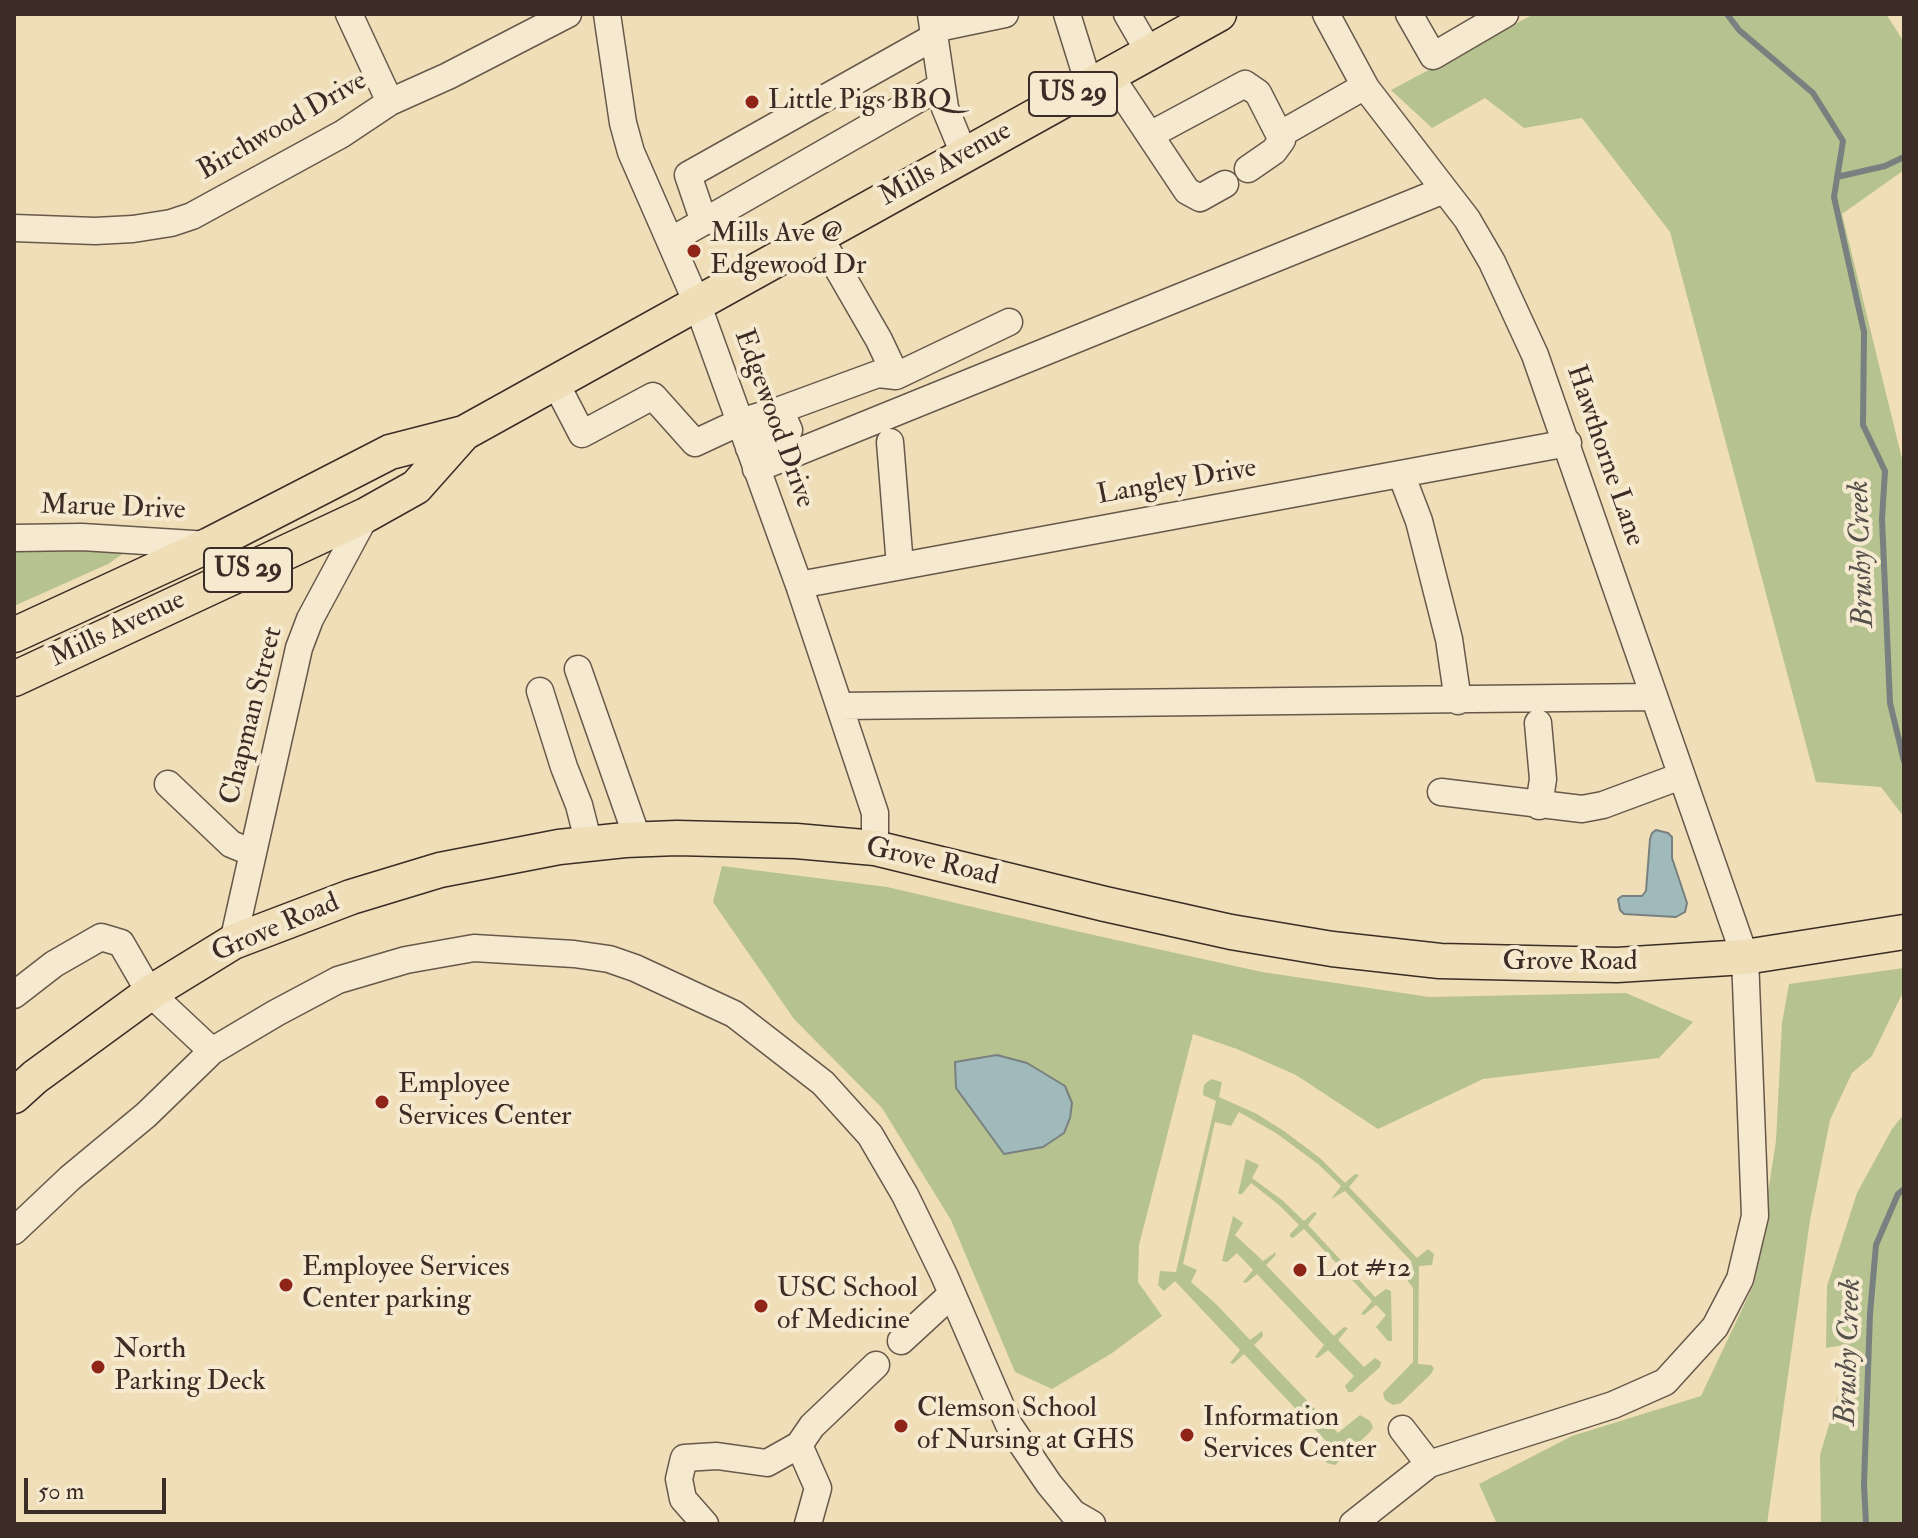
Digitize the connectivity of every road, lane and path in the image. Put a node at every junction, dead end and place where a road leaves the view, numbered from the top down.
1 (349, 14) edge
2 (568, 14) edge
3 (607, 14) edge
4 (1005, 14) edge
5 (1067, 14) edge
6 (1127, 14) edge
7 (1219, 14) edge
8 (1326, 14) edge
9 (1409, 14) edge
10 (1505, 14) edge
11 (962, 18) edge
12 (933, 27) edge
13 (1149, 52) junction
14 (1099, 80) junction
15 (941, 86) junction
16 (1365, 86) junction
17 (390, 102) junction
18 (1150, 135) junction
19 (1279, 135) junction
20 (964, 154) junction
21 (1248, 169) dead end
22 (1225, 184) dead end
23 (1444, 190) junction
24 (704, 222) junction
25 (14, 228) edge
26 (819, 236) junction
27 (670, 241) junction
28 (697, 303) junction
29 (1009, 322) dead end
30 (896, 376) junction
31 (555, 382) junction
32 (780, 410) junction
33 (740, 422) junction
34 (464, 433) junction
35 (890, 442) dead end
36 (1568, 443) junction
37 (753, 458) junction
38 (1401, 474) junction
39 (366, 515) junction
40 (14, 538) edge
41 (209, 545) junction
42 (900, 566) junction
43 (799, 585) junction
44 (14, 635) edge
45 (578, 669) dead end
46 (14, 679) edge
47 (540, 691) dead end
48 (1653, 697) junction
49 (1458, 701) junction
50 (840, 706) junction
51 (1538, 723) dead end
52 (1681, 776) junction
53 (168, 784) dead end
54 (1441, 792) dead end
55 (1539, 806) junction
56 (638, 840) junction
57 (589, 844) junction
58 (875, 848) junction
59 (253, 853) junction
60 (1904, 932) edge
61 (233, 942) junction
62 (1745, 957) junction
63 (150, 993) junction
64 (14, 995) edge
65 (212, 1051) junction
66 (14, 1096) edge
67 (14, 1231) edge
68 (952, 1294) junction
69 (901, 1341) dead end
70 (876, 1365) dead end
71 (1402, 1429) dead end
72 (799, 1445) junction
73 (1429, 1464) junction
74 (705, 1524) edge
75 (808, 1524) edge
76 (1092, 1524) edge
77 (1353, 1524) edge

1 - 17 street
2 - 17 street, Birchwood Drive
3 - 27 street, Edgewood Drive
4 - 11 street
5 - 14 street
6 - 13 street
7 - 13 main road, Mills Avenue / US 29
8 - 16 street, Hawthorne Lane
9 - 10 street
11 - 12 street
12 - 15 street
12 - 24 street
13 - 14 main road, Mills Avenue / US 29
14 - 18 street
14 - 20 main road, Mills Avenue / US 29
15 - 20 street
15 - 24 street
16 - 19 street
16 - 23 street, Hawthorne Lane
17 - 25 street, Birchwood Drive
18 - 19 street
18 - 22 street
19 - 21 street
20 - 26 main road, Mills Avenue / US 29
23 - 36 street, Hawthorne Lane
23 - 37 street
24 - 27 street
26 - 28 main road, Mills Avenue / US 29
26 - 30 street
27 - 28 street, Edgewood Drive
28 - 31 main road, Mills Avenue / US 29
28 - 33 street, Edgewood Drive
29 - 30 street
30 - 32 street
31 - 33 street
31 - 34 main road, Mills Avenue / US 29
32 - 33 street
32 - 37 street
33 - 37 street, Edgewood Drive
34 - 39 main road, Mills Avenue / US 29
34 - 41 main road, Mills Avenue / US 29
35 - 42 street
36 - 38 street, Langley Drive
36 - 48 street, Hawthorne Lane
37 - 43 street, Edgewood Drive
38 - 42 street, Langley Drive
38 - 49 street
39 - 46 main road, Mills Avenue / US 29
39 - 59 street, Chapman Street
40 - 41 street, Marue Drive
41 - 44 main road, Mills Avenue / US 29
42 - 43 street, Langley Drive
43 - 50 street, Edgewood Drive
45 - 56 street
47 - 57 street
48 - 49 street
48 - 52 street, Hawthorne Lane
49 - 50 street
50 - 58 street, Edgewood Drive
51 - 55 street
52 - 55 street
52 - 62 street, Hawthorne Lane
53 - 59 street
54 - 55 street
56 - 57 main road, Grove Road
56 - 58 main road, Grove Road
57 - 61 main road, Grove Road
58 - 62 main road, Grove Road
59 - 61 street, Chapman Street
60 - 62 main road, Grove Road
61 - 63 main road, Grove Road
62 - 73 street, Hawthorne Lane
63 - 64 street
63 - 65 street
63 - 66 main road, Grove Road
65 - 67 street
65 - 68 street
68 - 69 street
68 - 76 street
70 - 72 street
71 - 73 street
72 - 74 street
72 - 75 street
73 - 77 street

